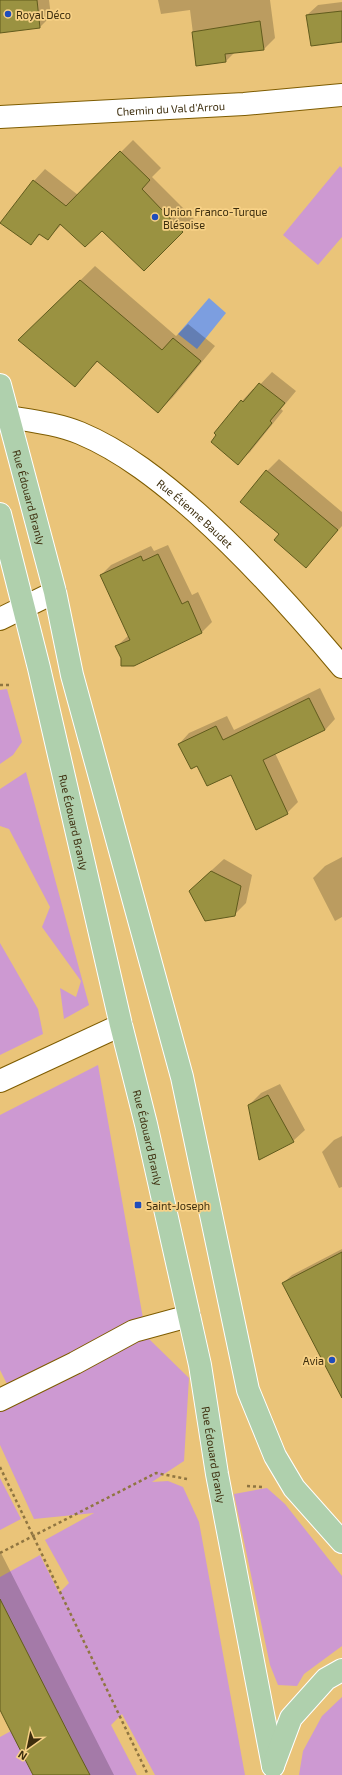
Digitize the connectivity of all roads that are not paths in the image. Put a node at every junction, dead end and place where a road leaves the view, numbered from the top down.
1 (342, 95) edge
2 (0, 117) edge
3 (0, 386) edge
4 (9, 417) junction
5 (0, 514) edge
6 (55, 592) junction
7 (23, 607) junction
8 (0, 619) edge
9 (342, 666) edge
10 (122, 1024) junction
11 (0, 1081) edge
12 (189, 1316) junction
13 (0, 1400) edge
14 (342, 1542) edge
15 (342, 1670) edge
16 (272, 1771) edge

1 - 2 street, Chemin du Val d'Arrou
3 - 4 main road, Rue Édouard Branly
4 - 6 main road, Rue Édouard Branly
4 - 9 street, Rue Étienne Baudet
5 - 7 main road, Rue Édouard Branly
6 - 7 street
6 - 14 main road, Rue Édouard Branly
7 - 8 street
7 - 10 main road, Rue Édouard Branly
10 - 11 street
10 - 12 main road, Rue Édouard Branly
12 - 13 street
12 - 16 main road, Rue Édouard Branly
15 - 16 main road

